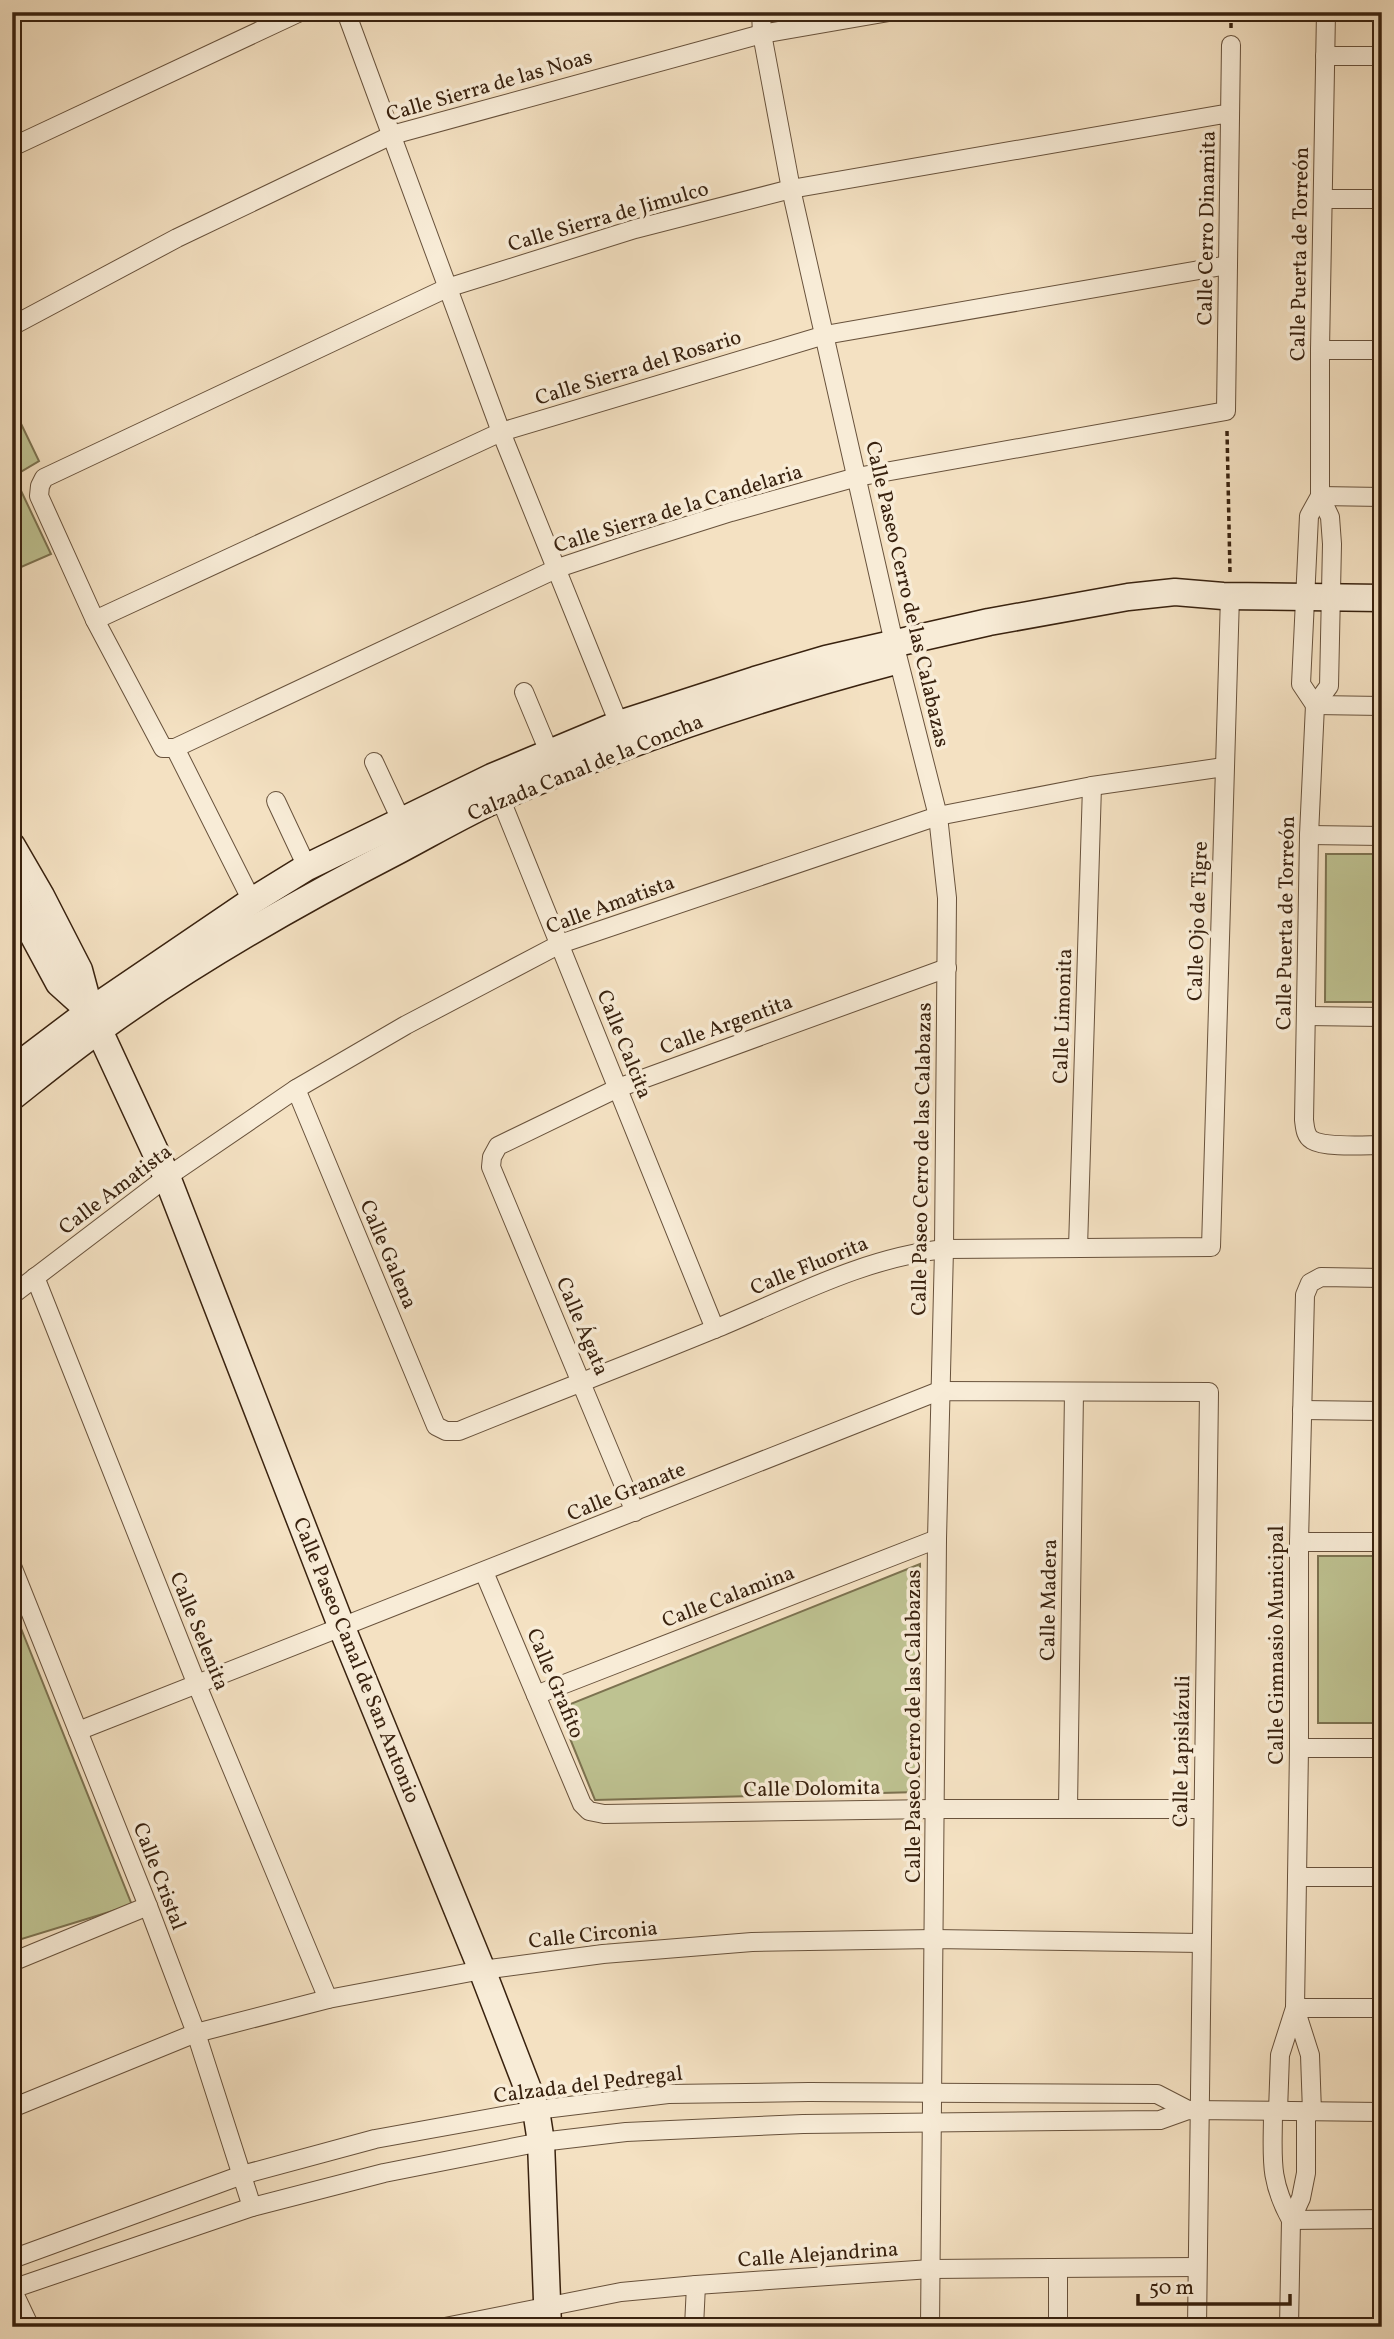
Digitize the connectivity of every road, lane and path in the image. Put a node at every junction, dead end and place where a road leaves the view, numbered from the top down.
1 (300, 12) edge
2 (346, 12) edge
3 (761, 12) edge
4 (890, 12) edge
5 (1326, 12) edge
6 (762, 34) junction
7 (1231, 45) dead end
8 (1325, 55) junction
9 (1382, 56) edge
10 (1230, 113) junction
11 (391, 135) junction
12 (12, 147) edge
13 (790, 188) junction
14 (1323, 199) junction
15 (1382, 199) edge
16 (1228, 265) junction
17 (447, 288) junction
18 (12, 326) edge
19 (825, 335) junction
20 (1320, 349) junction
21 (1382, 350) edge
22 (1226, 411) junction
23 (501, 432) junction
24 (857, 477) junction
25 (1320, 496) junction
26 (1382, 497) edge
27 (558, 568) junction
28 (1227, 596) junction
29 (1304, 597) junction
30 (1331, 598) junction
31 (1382, 598) edge
32 (95, 620) junction
33 (896, 651) junction
34 (524, 692) dead end
35 (1315, 705) junction
36 (1382, 706) edge
37 (619, 724) junction
38 (175, 748) junction
39 (549, 752) junction
40 (374, 762) dead end
41 (1224, 767) junction
42 (1092, 786) junction
43 (496, 787) junction
44 (276, 801) dead end
45 (938, 817) junction
46 (401, 820) junction
47 (1309, 835) junction
48 (1382, 836) edge
49 (12, 846) edge
50 (307, 867) junction
51 (251, 901) junction
52 (14, 905) edge
53 (560, 944) junction
54 (947, 968) junction
55 (1306, 1016) junction
56 (1382, 1017) edge
57 (95, 1020) junction
58 (12, 1070) edge
59 (618, 1088) junction
60 (296, 1089) junction
61 (12, 1097) edge
62 (1382, 1145) edge
63 (492, 1157) joint
64 (167, 1177) junction
65 (1211, 1247) joint
66 (1078, 1248) junction
67 (944, 1249) junction
68 (36, 1277) junction
69 (1382, 1278) edge
70 (12, 1295) edge
71 (715, 1329) junction
72 (582, 1381) junction
73 (939, 1391) junction
74 (1074, 1392) junction
75 (1209, 1392) joint
76 (1302, 1410) junction
77 (1382, 1411) edge
78 (446, 1431) joint
79 (635, 1512) junction
80 (937, 1539) junction
81 (1299, 1542) junction
82 (1382, 1542) edge
83 (12, 1566) edge
84 (484, 1572) junction
85 (342, 1628) junction
86 (197, 1685) junction
87 (536, 1695) junction
88 (78, 1731) junction
89 (1299, 1748) junction
90 (1382, 1748) edge
91 (935, 1808) junction
92 (1068, 1809) junction
93 (1203, 1809) junction
94 (589, 1811) joint
95 (1297, 1877) junction
96 (1382, 1877) edge
97 (148, 1906) junction
98 (934, 1939) junction
99 (1201, 1943) junction
100 (12, 1962) edge
101 (482, 1970) junction
102 (328, 1999) junction
103 (1295, 2008) junction
104 (1382, 2008) edge
105 (196, 2033) junction
106 (933, 2093) junction
107 (12, 2108) edge
108 (536, 2110) junction
109 (1195, 2110) junction
110 (1275, 2111) junction
111 (1309, 2112) junction
112 (1382, 2112) edge
113 (933, 2122) junction
114 (541, 2142) junction
115 (242, 2175) junction
116 (252, 2207) junction
117 (1382, 2219) edge
118 (1291, 2220) junction
119 (12, 2259) edge
120 (1197, 2267) junction
121 (931, 2269) junction
122 (1058, 2269) junction
123 (696, 2285) junction
124 (12, 2289) edge
125 (548, 2316) edge
126 (30, 2327) edge
127 (445, 2327) edge
128 (694, 2327) edge
129 (930, 2327) edge
130 (1058, 2327) edge
131 (1197, 2327) edge
132 (1289, 2327) edge

1 - 12 street
2 - 11 street
3 - 6 street, Calle Paseo Cerro de las Calabazas
4 - 6 street, Calle Sierra de las Noas
5 - 8 street, Calle Puerta de Torreón
6 - 11 street, Calle Sierra de las Noas
6 - 13 street, Calle Paseo Cerro de las Calabazas
7 - 10 street, Calle Cerro Dinamita
8 - 9 street
8 - 14 street, Calle Puerta de Torreón
10 - 13 street, Calle Sierra de Jimulco
10 - 16 street, Calle Cerro Dinamita
11 - 17 street
11 - 18 street, Calle Sierra de las Noas
13 - 17 street, Calle Sierra de Jimulco
13 - 19 street, Calle Paseo Cerro de las Calabazas
14 - 15 street
14 - 20 street, Calle Puerta de Torreón
16 - 19 street, Calle Sierra del Rosario
16 - 22 street, Calle Cerro Dinamita
17 - 23 street
17 - 32 street, Calle Sierra de Jimulco
19 - 23 street, Calle Sierra del Rosario
19 - 24 street, Calle Paseo Cerro de las Calabazas
20 - 21 street
20 - 25 street, Calle Puerta de Torreón
22 - 24 street, Calle Sierra de la Candelaria
22 - 28 path
23 - 27 street
23 - 32 street, Calle Sierra del Rosario
24 - 27 street, Calle Sierra de la Candelaria
24 - 33 street, Calle Paseo Cerro de las Calabazas
25 - 26 street
25 - 29 street, Calle Puerta de Torreón
25 - 30 street, Calle Puerta de Torreón
27 - 37 street
27 - 38 street, Calle Sierra de la Candelaria
28 - 29 street, Calzada Canal de la Concha
28 - 33 street, Calzada Canal de la Concha
28 - 41 street, Calle Ojo de Tigre
29 - 30 street, Calzada Canal de la Concha
29 - 35 street, Calle Puerta de Torreón
30 - 31 street, Calzada Canal de la Concha
30 - 35 street, Calle Puerta de Torreón
32 - 38 street
33 - 37 street, Calzada Canal de la Concha
33 - 43 street, Calzada Canal de la Concha
33 - 45 street, Calle Paseo Cerro de las Calabazas
34 - 39 street
35 - 36 street
35 - 47 street, Calle Puerta de Torreón
37 - 39 street, Calzada Canal de la Concha
38 - 51 street
39 - 43 street, Calzada Canal de la Concha
40 - 46 street
41 - 42 street, Calle Amatista
41 - 65 street, Calle Ojo de Tigre
42 - 45 street, Calle Amatista
42 - 66 street, Calle Limonita
43 - 46 street, Calzada Canal de la Concha
43 - 53 street, Calle Calcita
43 - 57 street, Calzada Canal de la Concha
44 - 50 street
45 - 53 street, Calle Amatista
45 - 54 street, Calle Paseo Cerro de las Calabazas
46 - 50 street, Calzada Canal de la Concha
47 - 48 street
47 - 55 street, Calle Puerta de Torreón
49 - 57 street
50 - 51 street, Calzada Canal de la Concha
51 - 57 street, Calzada Canal de la Concha
52 - 57 street
53 - 59 street, Calle Calcita
53 - 60 street, Calle Amatista
54 - 59 street, Calle Argentita
54 - 67 street, Calle Paseo Cerro de las Calabazas
55 - 56 street
55 - 62 street, Calle Puerta de Torreón
57 - 58 street, Calzada Canal de la Concha
57 - 61 street, Calzada Canal de la Concha
57 - 64 street, Calle Paseo Canal de San Antonio
59 - 63 street, Calle Argentita
59 - 71 street, Calle Calcita
60 - 64 street, Calle Amatista
60 - 78 street, Calle Galena
63 - 72 street, Calle Ágata
64 - 68 street, Calle Amatista
64 - 85 street, Calle Paseo Canal de San Antonio
65 - 66 street, Calle Fluorita
66 - 67 street, Calle Fluorita
67 - 71 street, Calle Fluorita
67 - 73 street, Calle Paseo Cerro de las Calabazas
68 - 70 street, Calle Amatista
68 - 86 street, Calle Selenita
69 - 76 street, Calle Gimnasio Municipal
71 - 72 street, Calle Fluorita
72 - 78 street, Calle Fluorita
72 - 79 street, Calle Ágata
73 - 74 street, Calle Granate
73 - 79 street, Calle Granate
73 - 80 street, Calle Paseo Cerro de las Calabazas
74 - 75 street, Calle Granate
74 - 92 street, Calle Madera
75 - 93 street, Calle Lapislázuli
76 - 77 street
76 - 81 street, Calle Gimnasio Municipal
79 - 84 street, Calle Granate
80 - 87 street, Calle Calamina
80 - 91 street, Calle Paseo Cerro de las Calabazas
81 - 82 street
81 - 89 street, Calle Gimnasio Municipal
83 - 88 street, Calle Cristal
84 - 85 street, Calle Granate
84 - 87 street, Calle Grafito
85 - 86 street, Calle Granate
85 - 101 street, Calle Paseo Canal de San Antonio
86 - 88 street, Calle Granate
86 - 102 street, Calle Selenita
87 - 94 street, Calle Grafito
88 - 97 street, Calle Cristal
89 - 90 street
89 - 95 street, Calle Gimnasio Municipal
91 - 92 street, Calle Dolomita
91 - 94 street, Calle Dolomita
91 - 98 street, Calle Paseo Cerro de las Calabazas
92 - 93 street, Calle Dolomita
93 - 99 street, Calle Lapislázuli
95 - 96 street
95 - 103 street, Calle Gimnasio Municipal
97 - 100 street
97 - 105 street, Calle Cristal
98 - 99 street, Calle Circonia
98 - 101 street, Calle Circonia
98 - 106 street, Calle Paseo Cerro de las Calabazas
99 - 109 street, Calle Lapislázuli
101 - 102 street, Calle Circonia
101 - 108 street, Calle Paseo Canal de San Antonio
102 - 105 street, Calle Circonia
103 - 104 street
103 - 110 street, Calle Gimnasio Municipal
103 - 111 street, Calle Gimnasio Municipal
105 - 107 street, Calle Circonia
105 - 115 street, Calle Cristal
106 - 108 street, Calzada del Pedregal
106 - 109 street, Calzada del Pedregal
106 - 113 street, Calle Paseo Cerro de las Calabazas
108 - 114 street, Calle Paseo Canal de San Antonio
108 - 115 street, Calzada del Pedregal
109 - 110 street, Calzada del Pedregal
109 - 113 street, Calzada del Pedregal
109 - 120 street, Calle Lapislázuli
110 - 111 street, Calzada del Pedregal
110 - 118 street, Calle Gimnasio Municipal
111 - 112 street, Calzada del Pedregal
111 - 118 street, Calle Gimnasio Municipal
113 - 114 street, Calzada del Pedregal
113 - 121 street, Calle Paseo Cerro de las Calabazas
114 - 116 street, Calzada del Pedregal
114 - 125 street, Calle Paseo Canal de San Antonio
115 - 116 street, Calle Cristal
115 - 119 street, Calzada del Pedregal
116 - 124 street, Calzada del Pedregal
117 - 118 street
118 - 132 street
120 - 122 street, Calle Alejandrina
120 - 131 street, Calle Lapislázuli
121 - 122 street, Calle Alejandrina
121 - 123 street, Calle Alejandrina
121 - 129 street, Calle Paseo Cerro de las Calabazas
122 - 130 street
123 - 125 street, Calle Alejandrina
123 - 128 street
124 - 126 street
125 - 127 street, Calle Alejandrina

